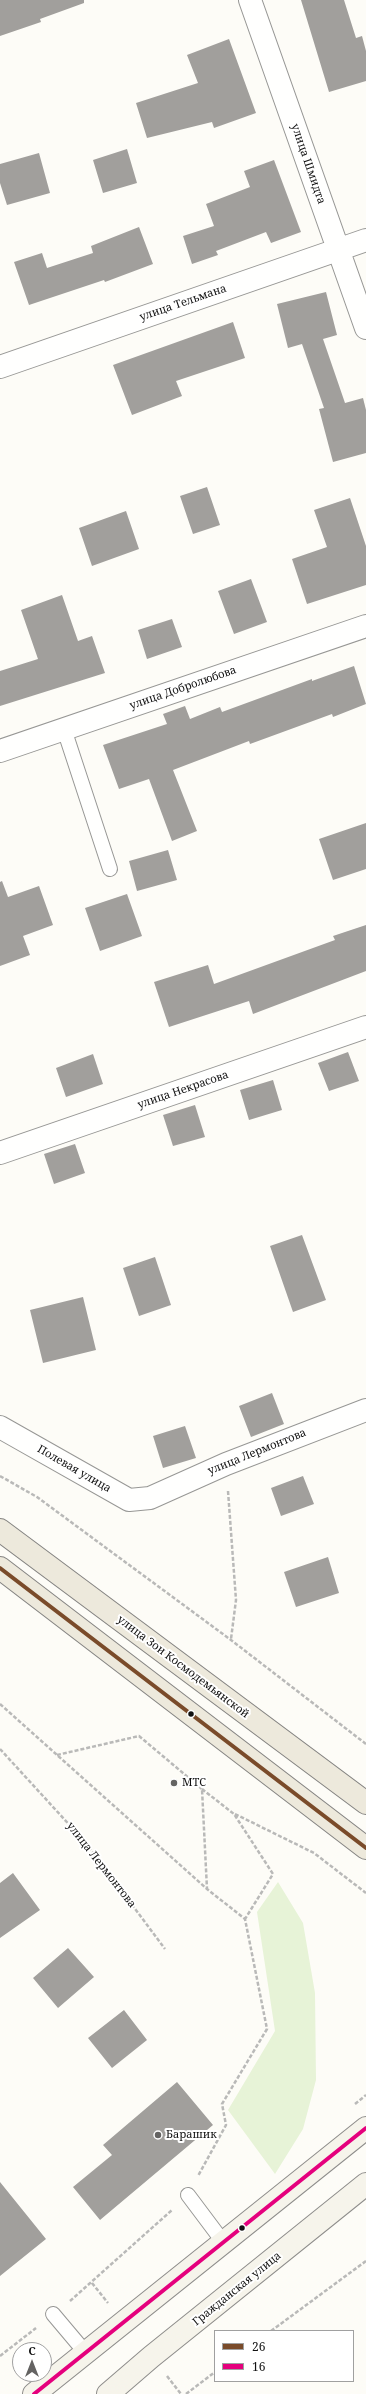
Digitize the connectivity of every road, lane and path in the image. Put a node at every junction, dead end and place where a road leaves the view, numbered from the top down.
1 (250, 0) edge
2 (366, 240) edge
3 (338, 249) junction
4 (366, 328) edge
5 (0, 367) edge
6 (366, 626) edge
7 (64, 729) junction
8 (0, 751) edge
9 (110, 868) dead end
10 (366, 1028) edge
11 (0, 1153) edge
12 (366, 1410) edge
13 (0, 1427) edge
14 (226, 1464) junction
15 (0, 1476) edge
16 (150, 1498) joint
17 (0, 1530) edge
18 (0, 1568) edge
19 (231, 1640) junction
20 (0, 1704) edge
21 (366, 1744) edge
22 (0, 1749) edge
23 (57, 1755) junction
24 (202, 1789) junction
25 (366, 1803) edge
26 (234, 1814) junction
27 (366, 1848) edge
28 (206, 1889) junction
29 (366, 1893) edge
30 (245, 1919) junction
31 (165, 1948) dead end
32 (366, 2128) edge
33 (366, 2184) edge
34 (188, 2195) junction
35 (224, 2243) junction
36 (366, 2261) edge
37 (53, 2314) junction
38 (272, 2330) edge
39 (85, 2352) junction
40 (0, 2356) edge
41 (162, 2371) dead end
42 (214, 2373) edge
43 (113, 2393) edge
44 (34, 2394) edge
45 (181, 2394) edge
46 (186, 2394) edge

1 - 3 street, улица Шмидта
2 - 3 street, улица Тельмана
3 - 4 street, улица Шмидта
3 - 5 street, улица Тельмана
6 - 7 street, улица Добролюбова
7 - 8 street, улица Добролюбова
7 - 9 lane
10 - 11 street, улица Некрасова
12 - 14 street, улица Лермонтова
13 - 16 street, Полевая улица
14 - 16 street, улица Лермонтова
14 - 19 path
15 - 19 path
17 - 25 main road, улица Зои Космодемьянской
18 - 27 main road
19 - 21 path
20 - 23 path
22 - 31 path, улица Лермонтова
23 - 24 path
23 - 28 path
24 - 26 path
24 - 28 path
26 - 29 path
26 - 30 path
28 - 30 path
30 - 34 path
32 - 35 main road
33 - 43 main road, Гражданская улица
34 - 35 lane
34 - 37 path
35 - 39 main road
36 - 38 path
37 - 39 lane
37 - 40 path
39 - 44 main road
41 - 45 path
42 - 46 path

